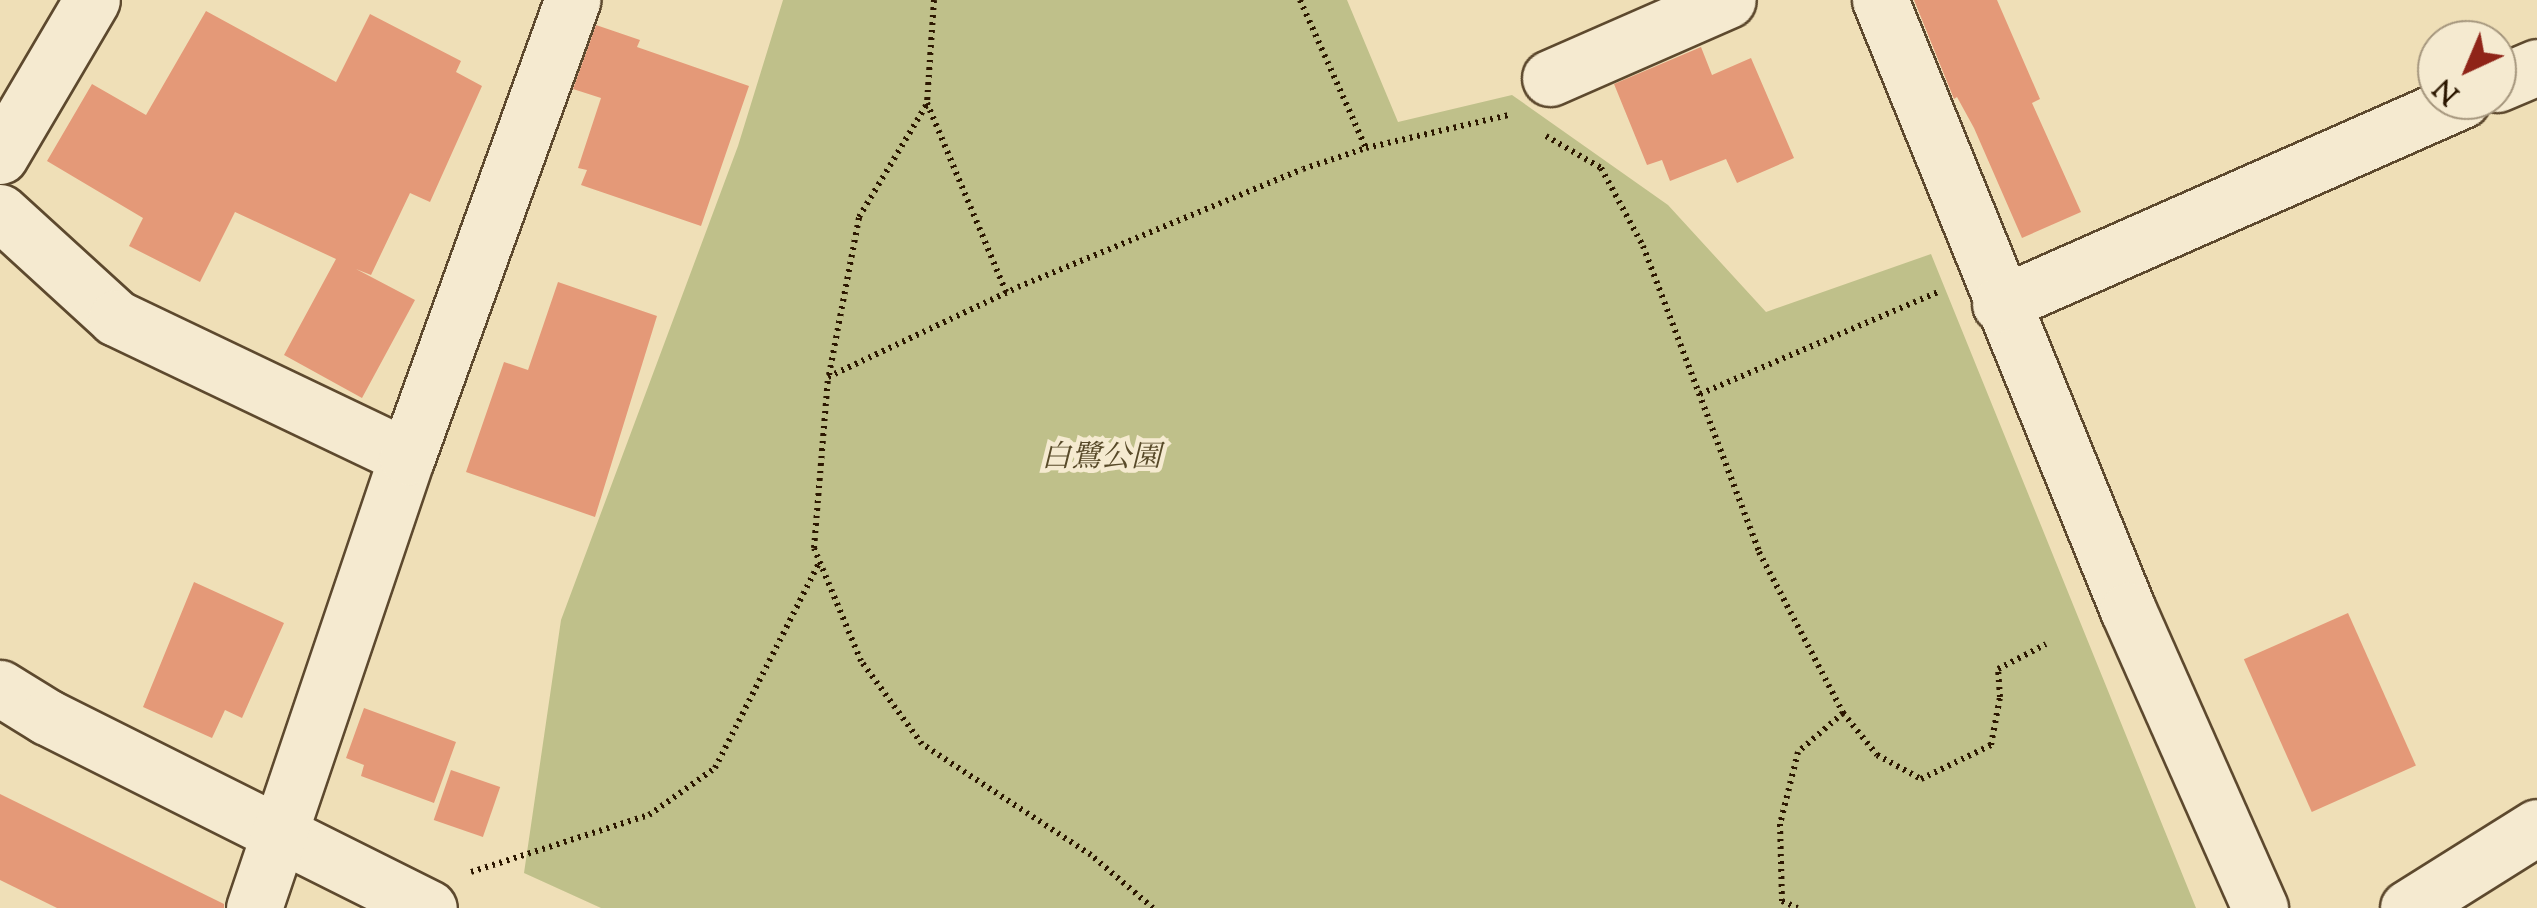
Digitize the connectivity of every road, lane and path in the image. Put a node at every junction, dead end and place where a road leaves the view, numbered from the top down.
1 (92, 0) edge
2 (572, 0) edge
3 (934, 0) edge
4 (1300, 0) edge
5 (1728, 0) edge
6 (1880, 0) edge
7 (1537, 101) joint
8 (928, 103) junction
9 (2417, 118) edge
10 (1540, 133) dead end
11 (1366, 148) junction
12 (0, 156) edge
13 (0, 212) edge
14 (1994, 288) junction
15 (1006, 292) junction
16 (828, 376) junction
17 (1700, 394) junction
18 (407, 457) junction
19 (819, 562) junction
20 (2046, 644) dead end
21 (0, 688) edge
22 (1843, 713) junction
23 (2537, 826) edge
24 (280, 832) junction
25 (416, 901) edge
26 (1782, 901) junction
27 (254, 908) edge
28 (1153, 908) edge
29 (1773, 908) edge
30 (1798, 908) edge
31 (2260, 908) edge
32 (2408, 908) edge

1 - 12 street
2 - 18 street
3 - 8 path
4 - 11 path
5 - 7 street
6 - 14 street
7 - 11 path
8 - 15 path
8 - 16 path
9 - 14 street
10 - 17 path
11 - 15 path
13 - 18 street
14 - 17 path
14 - 31 street
15 - 16 path
16 - 19 path
17 - 22 path
18 - 24 street
19 - 25 path
19 - 28 path
20 - 22 path
21 - 24 street
22 - 26 path
23 - 32 street
24 - 25 street
24 - 27 street
26 - 29 path
26 - 30 path

